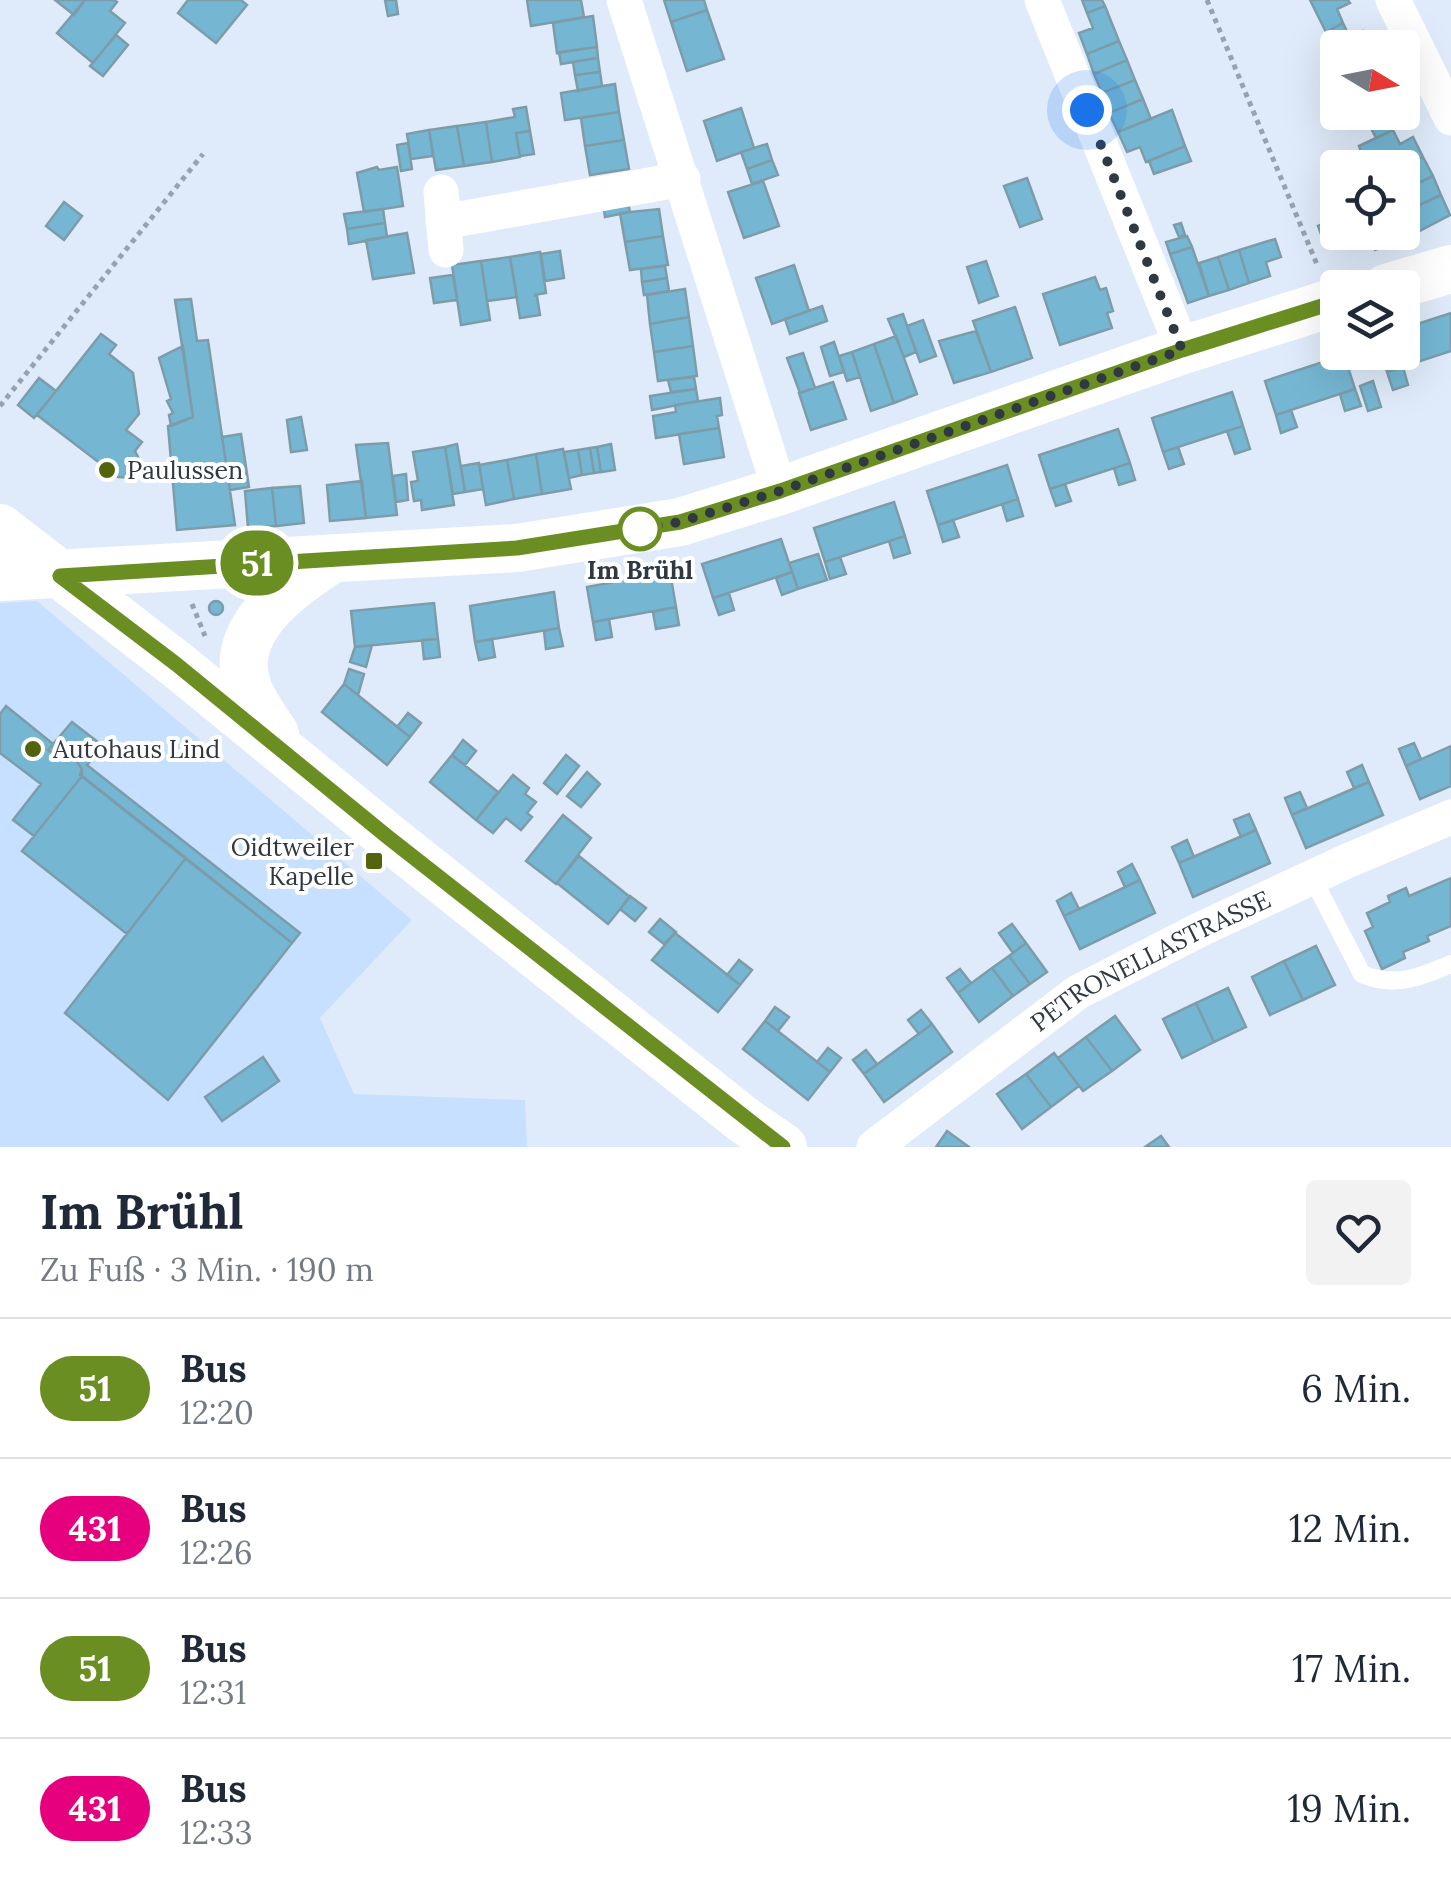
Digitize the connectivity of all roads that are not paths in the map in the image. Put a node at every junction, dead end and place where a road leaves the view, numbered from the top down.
1 (624, 0) edge
2 (1042, 0) edge
3 (1392, 0) edge
4 (1451, 118) edge
5 (683, 180) junction
6 (444, 221) dead end
7 (1451, 269) edge
8 (1420, 278) edge
9 (1320, 307) edge
10 (1182, 350) junction
11 (780, 491) junction
12 (0, 528) edge
13 (333, 558) junction
14 (60, 576) junction
15 (0, 577) edge
16 (288, 756) junction
17 (1451, 817) edge
18 (1312, 877) junction
19 (1451, 964) edge
20 (783, 1147) edge
21 (874, 1147) edge

1 - 5 street
2 - 10 street
3 - 4 street
5 - 6 street
5 - 11 street
7 - 8 street
9 - 10 street
10 - 11 street
11 - 13 street
12 - 14 street
13 - 14 street
13 - 16 street
14 - 15 street
14 - 16 street
16 - 20 street
17 - 18 street, PETRONELLASTRASSE
18 - 19 lane
18 - 21 street, PETRONELLASTRASSE

